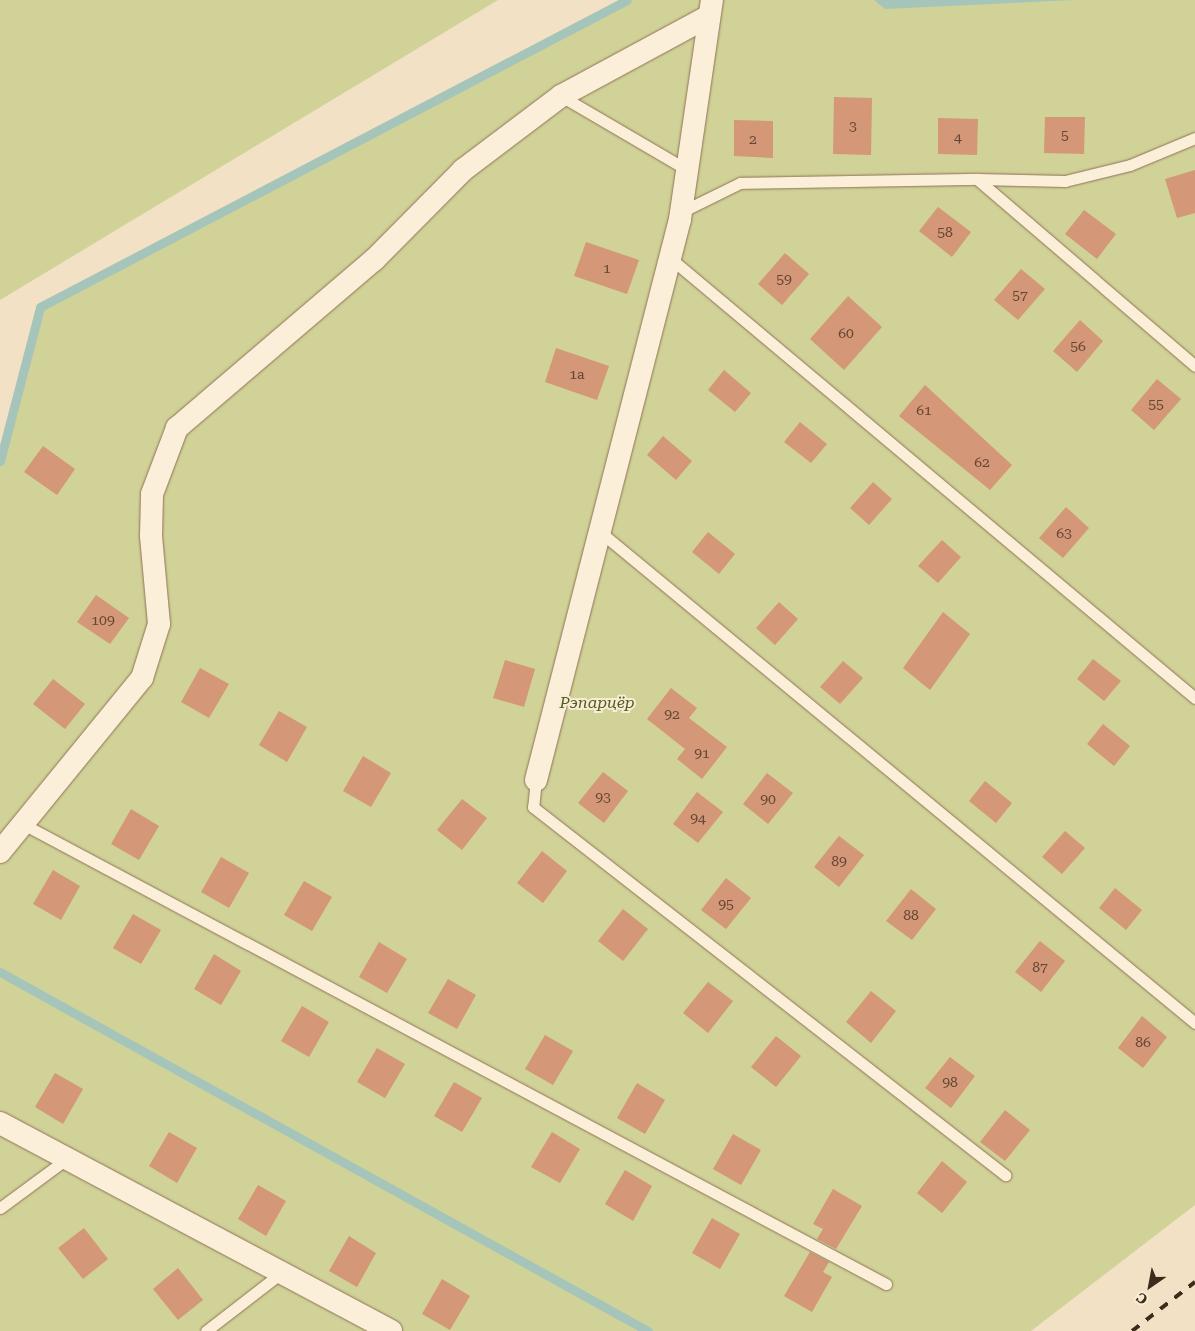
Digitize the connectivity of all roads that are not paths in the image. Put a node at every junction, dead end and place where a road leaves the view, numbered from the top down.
1 (710, 8) edge
2 (561, 96) junction
3 (1195, 138) edge
4 (686, 169) junction
5 (977, 179) junction
6 (681, 212) junction
7 (670, 258) junction
8 (1195, 366) edge
9 (598, 531) junction
10 (1195, 698) edge
11 (536, 780) joint
12 (23, 824) junction
13 (0, 852) edge
14 (1195, 1023) edge
15 (0, 1123) edge
16 (65, 1160) junction
17 (1004, 1176) dead end
18 (0, 1208) edge
19 (281, 1273) junction
20 (886, 1284) dead end
21 (206, 1331) edge
22 (391, 1331) edge

1 - 2 street
1 - 4 street
2 - 4 lane
2 - 12 street
3 - 5 lane
4 - 6 street
5 - 6 lane
5 - 8 lane
6 - 7 street
7 - 9 street
7 - 10 lane
9 - 11 street
9 - 14 lane
11 - 17 lane
12 - 13 street
12 - 20 lane
15 - 16 street
16 - 18 lane
16 - 19 street
19 - 21 lane
19 - 22 street

